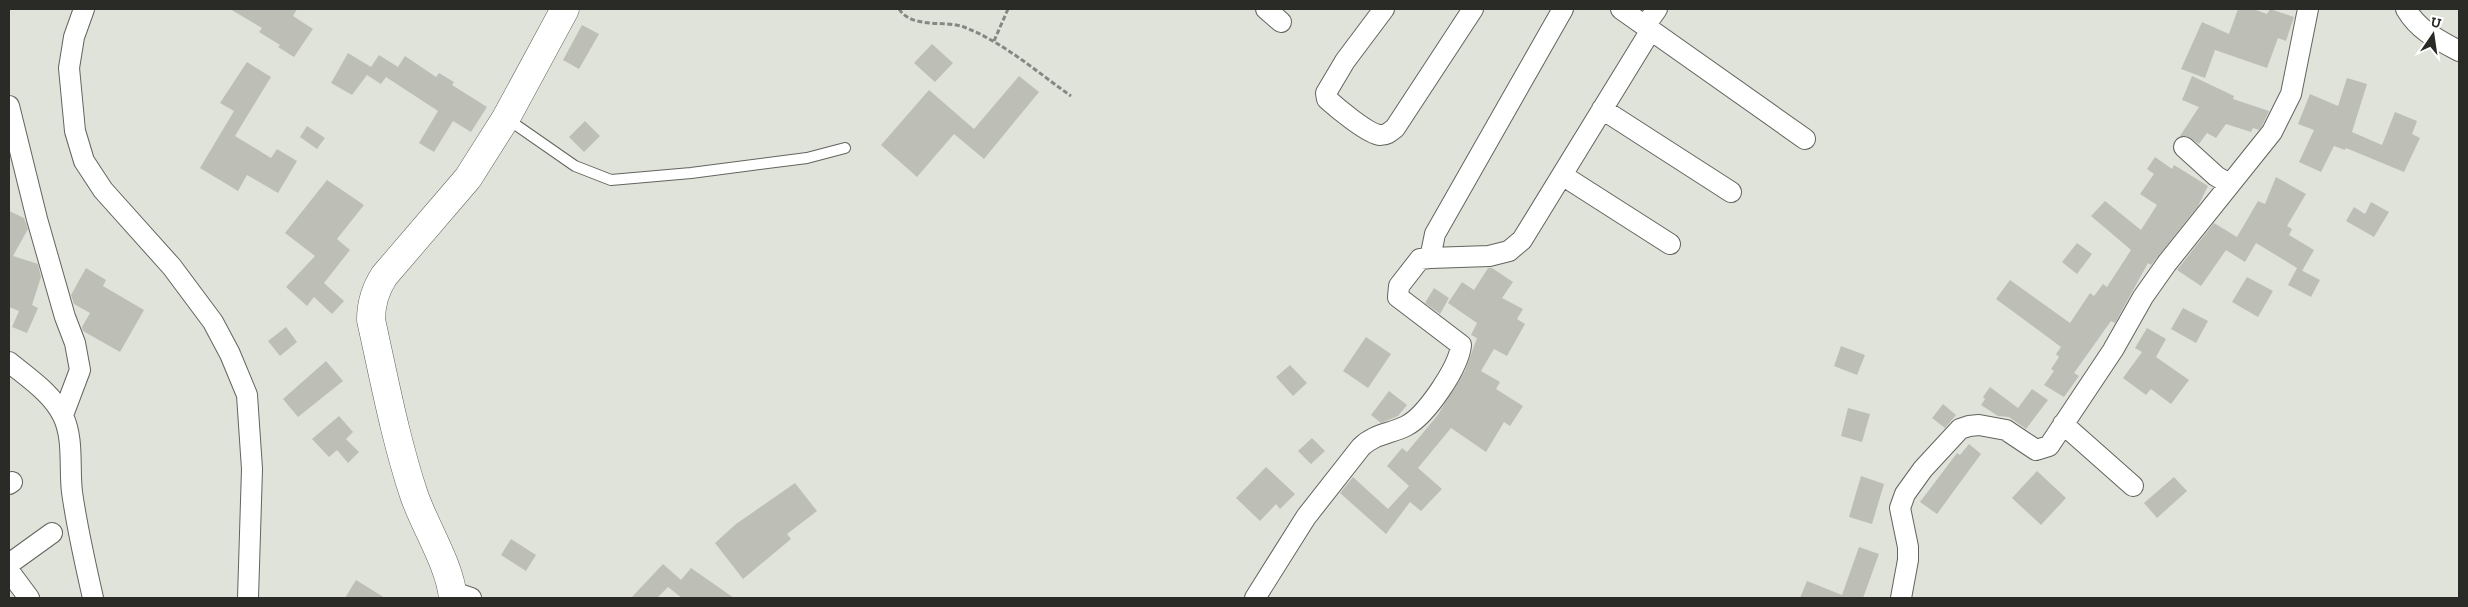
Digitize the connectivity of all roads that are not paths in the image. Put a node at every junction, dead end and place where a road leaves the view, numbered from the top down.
1 (84, 9) edge
2 (565, 9) edge
3 (1266, 9) edge
4 (1382, 9) edge
5 (1473, 9) edge
6 (1564, 9) edge
7 (1621, 9) edge
8 (1658, 9) edge
9 (2308, 9) edge
10 (2406, 9) edge
11 (1281, 22) dead end
12 (1648, 28) junction
13 (2459, 51) edge
14 (9, 106) edge
15 (1602, 109) junction
16 (506, 118) junction
17 (1805, 139) dead end
18 (2184, 147) dead end
19 (845, 148) dead end
20 (1562, 175) junction
21 (2229, 184) junction
22 (1730, 192) dead end
23 (1670, 244) dead end
24 (1430, 258) junction
25 (9, 362) edge
26 (63, 415) junction
27 (2063, 424) junction
28 (2133, 486) dead end
29 (52, 533) dead end
30 (9, 564) edge
31 (9, 571) edge
32 (29, 598) edge
33 (93, 598) edge
34 (248, 598) edge
35 (459, 598) edge
36 (1255, 598) edge
37 (1901, 598) edge

1 - 34 street
2 - 16 street
3 - 11 street
4 - 5 street
6 - 24 street
7 - 12 street
8 - 12 street
9 - 21 street
10 - 13 street
12 - 15 street
12 - 17 street
14 - 26 street
15 - 20 street
15 - 22 street
16 - 19 lane
16 - 35 street
18 - 21 street
20 - 23 street
20 - 24 street
21 - 27 street
24 - 36 street
25 - 26 street
26 - 33 street
27 - 28 street
27 - 37 street
29 - 30 street
31 - 32 street

